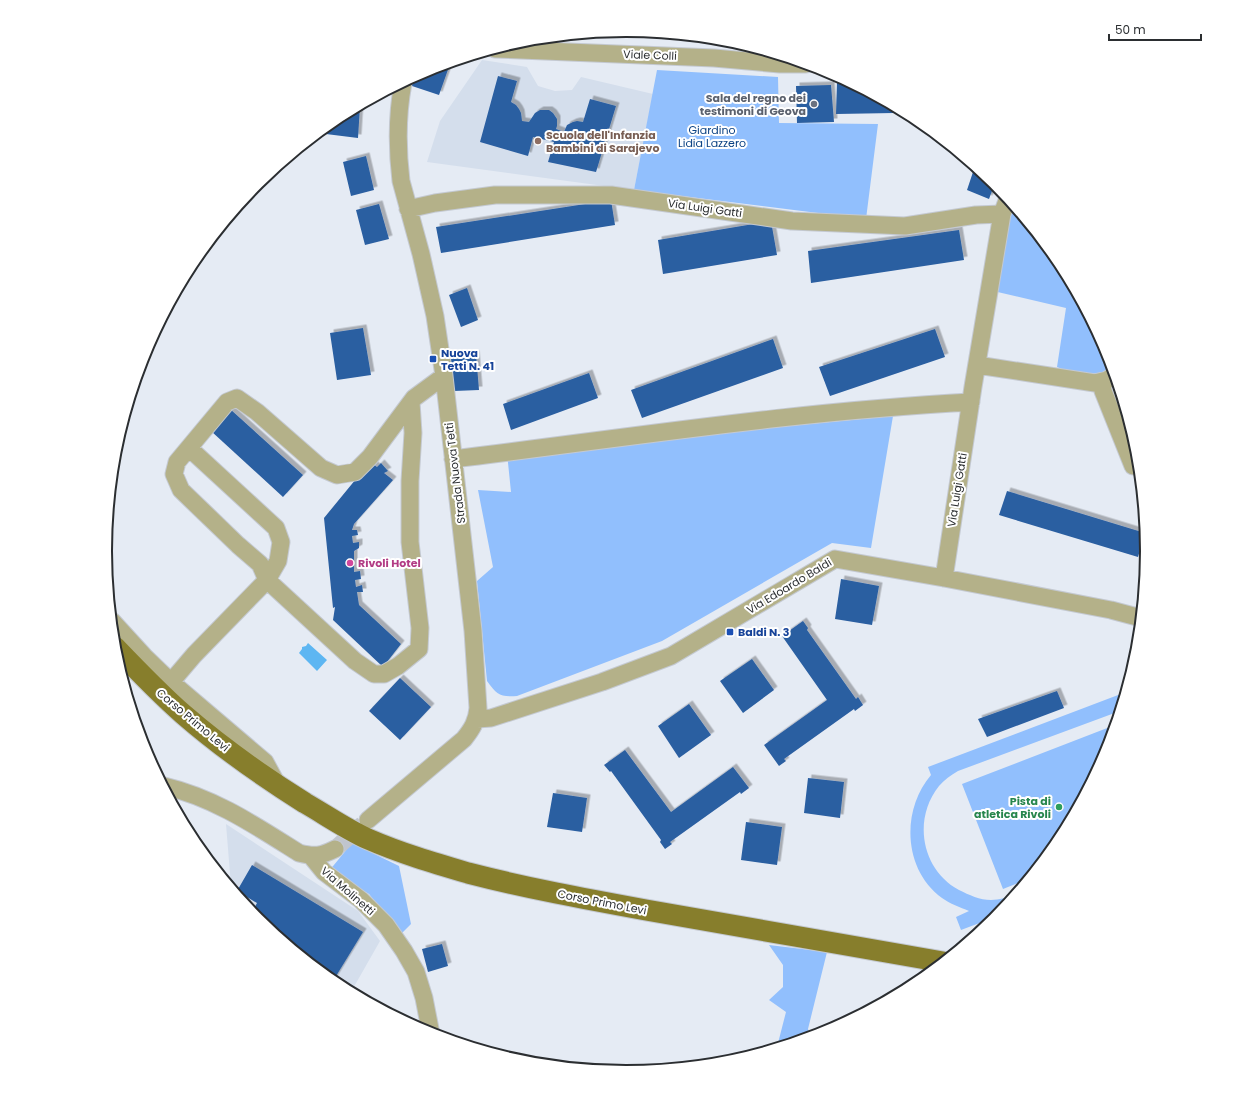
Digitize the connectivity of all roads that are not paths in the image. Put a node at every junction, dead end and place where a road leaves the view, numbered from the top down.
1 (514, 50) edge
2 (792, 64) edge
3 (402, 89) edge
4 (1005, 206) edge
5 (408, 209) junction
6 (977, 365) junction
7 (444, 376) junction
8 (1109, 378) edge
9 (411, 402) junction
10 (971, 402) junction
11 (189, 448) junction
12 (453, 459) junction
13 (1133, 466) edge
14 (944, 578) junction
15 (268, 580) junction
16 (1136, 617) edge
17 (119, 628) edge
18 (123, 655) edge
19 (171, 682) junction
20 (477, 719) junction
21 (278, 786) junction
22 (171, 788) edge
23 (368, 820) tunnel mouth
24 (335, 849) tunnel mouth
25 (311, 856) junction
26 (936, 961) edge
27 (429, 1026) edge

1 - 2 street, Viale Colli
3 - 5 street, Strada Nuova Tetti
4 - 5 street, Via Luigi Gatti
4 - 6 street, Via Luigi Gatti
5 - 7 street, Strada Nuova Tetti
6 - 8 street
6 - 10 street, Via Luigi Gatti
7 - 9 street
7 - 12 street, Strada Nuova Tetti
8 - 13 street
9 - 11 street
9 - 15 street
10 - 12 street
10 - 14 street, Via Luigi Gatti
11 - 15 street
11 - 15 street
12 - 20 street, Strada Nuova Tetti
14 - 16 street, Via Edoardo Baldi
14 - 20 street, Via Edoardo Baldi
15 - 19 street
17 - 19 street
18 - 21 main road, Corso Primo Levi
19 - 21 street, Corso Primo Levi
20 - 23 street
21 - 26 main road, Corso Primo Levi
22 - 25 street
24 - 25 street
25 - 27 street, Via Molinetti

